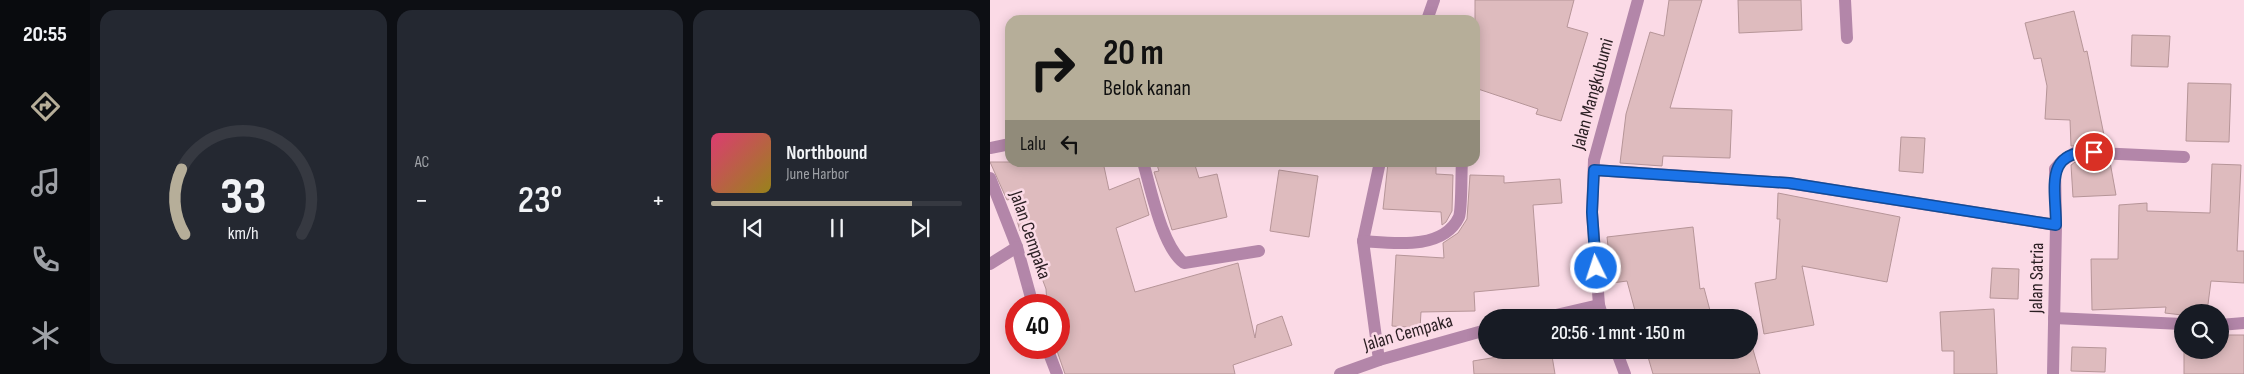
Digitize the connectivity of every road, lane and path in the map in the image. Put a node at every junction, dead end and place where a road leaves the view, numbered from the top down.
1 (1434, 0) edge
2 (1638, 0) edge
3 (1845, 0) edge
4 (1429, 15) edge
5 (1847, 38) dead end
6 (1005, 145) edge
7 (990, 148) edge
8 (2184, 157) dead end
9 (1145, 167) edge
10 (1379, 167) edge
11 (1462, 167) edge
12 (1594, 170) junction
13 (990, 178) edge
14 (2056, 225) junction
15 (1362, 241) junction
16 (1018, 247) junction
17 (1258, 250) dead end
18 (990, 264) edge
19 (1030, 294) edge
20 (1601, 309) edge
21 (2054, 318) junction
22 (2244, 323) edge
23 (2174, 324) edge
24 (2229, 324) edge
25 (1478, 332) edge
26 (1052, 359) edge
27 (1619, 359) edge
28 (1379, 360) junction
29 (1057, 374) edge
30 (1340, 374) edge
31 (1625, 374) edge
32 (2053, 374) edge

1 - 4 street
2 - 12 street, Jalan Mangkubumi
3 - 5 street
6 - 7 street
8 - 14 street, Jalan Satria
9 - 17 street
10 - 15 street
11 - 15 street
12 - 14 street
12 - 20 street, Jalan Mangkubumi
13 - 16 street, Jalan Cempaka
14 - 21 street, Jalan Satria
15 - 28 street
16 - 18 street
16 - 19 street, Jalan Cempaka
21 - 23 street
21 - 32 street, Jalan Satria
22 - 24 street
25 - 28 street, Jalan Cempaka
26 - 29 street
27 - 31 street
28 - 30 street, Jalan Cempaka

